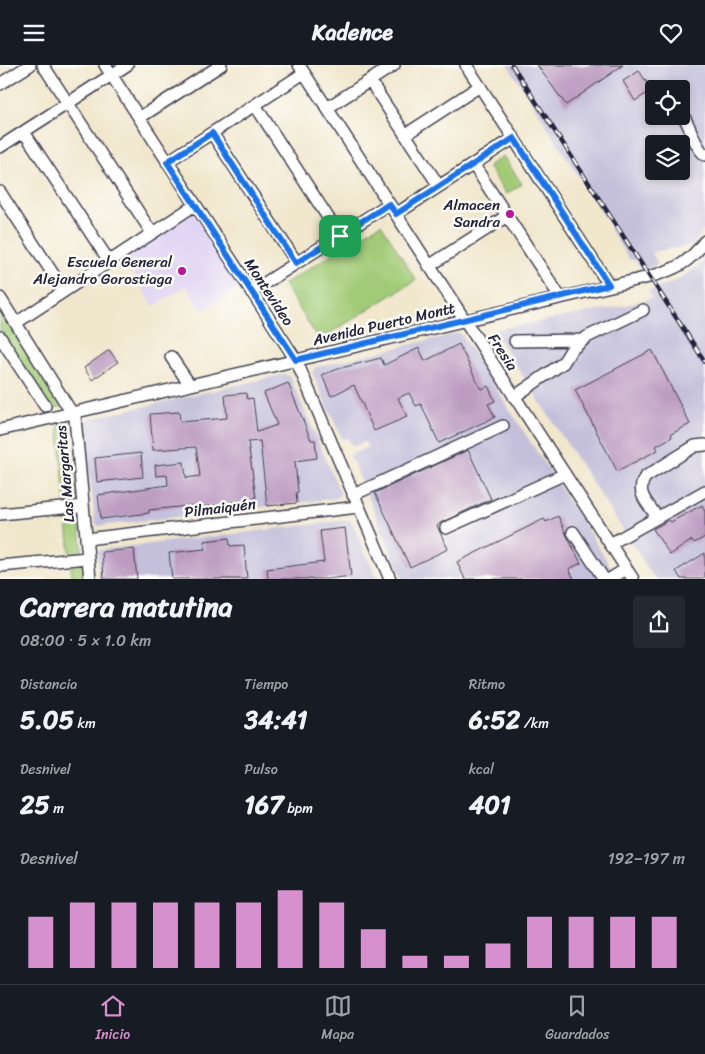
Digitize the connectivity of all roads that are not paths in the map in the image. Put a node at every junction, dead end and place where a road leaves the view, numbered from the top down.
1 (30, 65) edge
2 (43, 65) edge
3 (105, 65) edge
4 (127, 65) edge
5 (221, 65) edge
6 (394, 65) edge
7 (466, 65) edge
8 (304, 68) edge
9 (111, 75) junction
10 (370, 81) junction
11 (0, 84) edge
12 (480, 86) junction
13 (68, 103) junction
14 (255, 105) junction
15 (327, 108) junction
16 (139, 118) junction
17 (689, 125) edge
18 (24, 132) junction
19 (212, 133) junction
20 (405, 135) junction
21 (514, 138) junction
22 (0, 147) edge
23 (705, 155) edge
24 (167, 162) junction
25 (473, 165) junction
26 (439, 187) junction
27 (0, 192) edge
28 (389, 204) junction
29 (195, 205) junction
30 (396, 214) junction
31 (507, 216) junction
32 (152, 233) junction
33 (340, 236) junction
34 (702, 245) edge
35 (109, 261) junction
36 (705, 261) edge
37 (296, 263) junction
38 (429, 266) junction
39 (609, 285) junction
40 (64, 291) junction
41 (251, 292) junction
42 (560, 297) junction
43 (0, 298) edge
44 (643, 310) dead end
45 (465, 321) junction
46 (16, 323) junction
47 (0, 337) edge
48 (582, 340) junction
49 (515, 341) dead end
50 (171, 357) dead end
51 (296, 360) junction
52 (190, 385) junction
53 (514, 397) junction
54 (44, 406) dead end
55 (73, 413) junction
56 (503, 426) dead end
57 (0, 430) edge
58 (705, 445) edge
59 (565, 474) junction
60 (705, 491) edge
61 (353, 495) junction
62 (83, 506) junction
63 (358, 507) junction
64 (0, 514) edge
65 (657, 517) junction
66 (446, 528) dead end
67 (573, 532) dead end
68 (86, 539) junction
69 (610, 544) junction
70 (88, 558) junction
71 (0, 567) edge
72 (629, 574) edge
73 (90, 579) edge
74 (390, 579) edge
75 (604, 579) edge
76 (610, 579) edge

1 - 11 street
2 - 13 street
3 - 9 street, Montevideo
4 - 9 street
5 - 16 street
6 - 10 street
7 - 12 street
8 - 14 street
8 - 15 street, Fresia
9 - 13 street
9 - 16 street, Montevideo
10 - 15 street
10 - 20 street
12 - 20 street
12 - 21 street
13 - 18 street
13 - 32 street
14 - 19 street
14 - 33 street
15 - 28 street, Fresia
16 - 24 street, Montevideo
17 - 23 street
18 - 22 street
18 - 35 street
19 - 24 street
19 - 37 street
20 - 26 street
21 - 25 street
21 - 39 street
24 - 29 street, Montevideo
25 - 26 street
25 - 31 street
26 - 30 street
27 - 40 street
28 - 30 street, Fresia
28 - 33 street
29 - 32 street
29 - 41 street, Montevideo
30 - 38 street, Fresia
31 - 38 street
31 - 42 street
32 - 35 street
33 - 37 street
34 - 36 street
34 - 39 street, Avenida Puerto Montt
35 - 40 street
37 - 41 street
38 - 45 street, Fresia
39 - 42 street, Avenida Puerto Montt
40 - 46 street
41 - 51 street, Montevideo
42 - 45 street, Avenida Puerto Montt
43 - 46 street, Las Margaritas
44 - 48 street
45 - 51 street, Avenida Puerto Montt
45 - 53 street, Fresia
46 - 55 street, Las Margaritas
47 - 54 street, Las Margaritas
48 - 49 street
48 - 53 street
50 - 52 street
51 - 52 street, Avenida Puerto Montt
51 - 61 street, Montevideo
52 - 55 street, Avenida Puerto Montt
53 - 59 street, Fresia
55 - 57 street, Avenida Puerto Montt
55 - 62 street, Las Margaritas
56 - 61 street
58 - 65 street
59 - 66 street
59 - 69 street, Fresia
60 - 65 street
61 - 63 street, Montevideo
62 - 64 street
62 - 68 street, Las Margaritas
63 - 68 street, Pilmaiquén
63 - 74 street, Montevideo
65 - 69 street
67 - 75 street
68 - 70 street, Las Margaritas
69 - 72 street, Fresia
70 - 71 street
70 - 73 street, Las Margaritas
72 - 76 street

